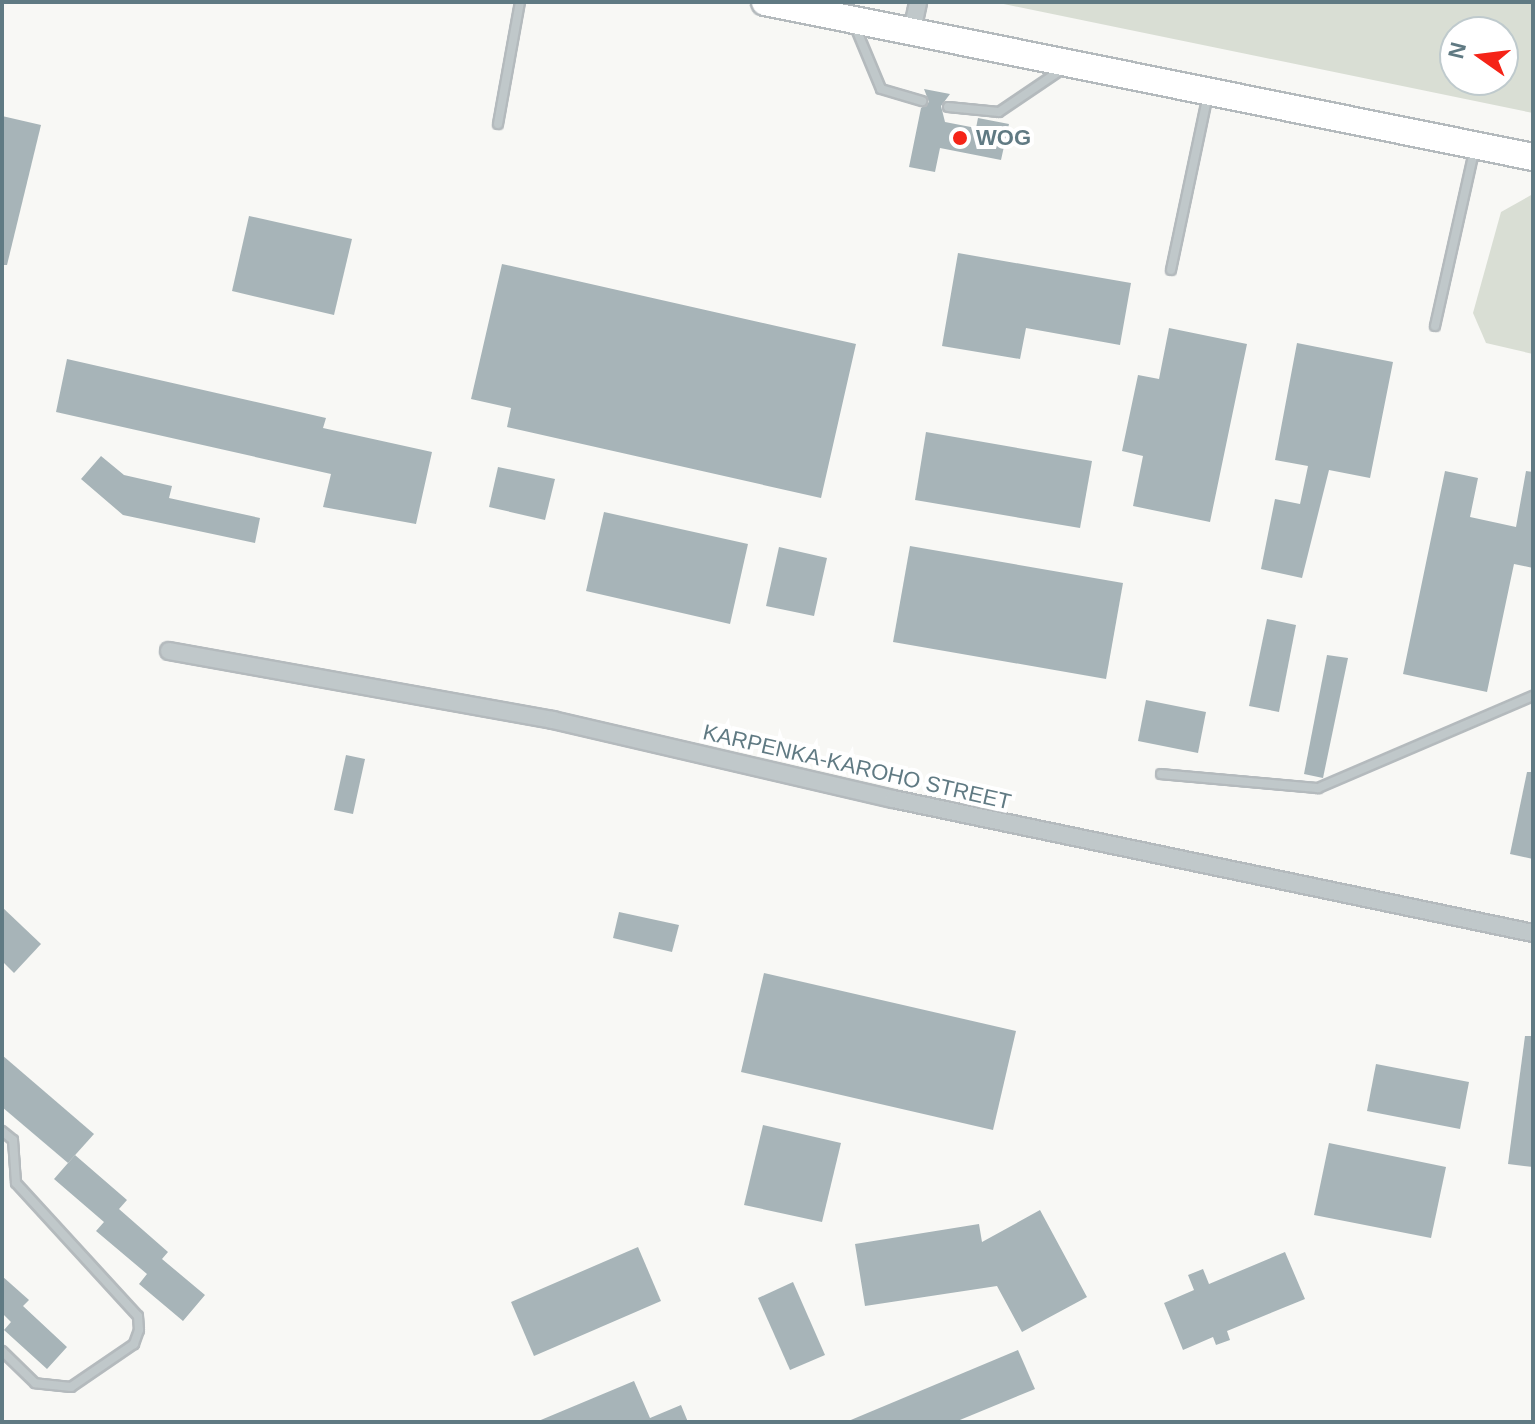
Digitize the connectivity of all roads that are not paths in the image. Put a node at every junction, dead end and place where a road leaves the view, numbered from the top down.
1 (520, 2) edge
2 (765, 2) edge
3 (918, 2) edge
4 (852, 20) junction
5 (912, 31) junction
6 (1069, 64) junction
7 (1209, 91) junction
8 (922, 101) dead end
9 (948, 107) dead end
10 (498, 124) dead end
11 (1476, 143) junction
12 (1533, 157) edge
13 (1171, 270) dead end
14 (1435, 326) dead end
15 (169, 651) dead end
16 (1533, 696) edge
17 (1161, 774) dead end
18 (1533, 933) edge
19 (2, 1131) edge
20 (2, 1351) edge

1 - 10 lane
2 - 4 highway
3 - 5 street
4 - 5 highway
4 - 8 lane
5 - 6 highway
6 - 7 highway
6 - 9 lane
7 - 11 highway
7 - 13 lane
11 - 12 highway
11 - 14 lane
15 - 18 street, KARPENKA-KAROHO STREET
16 - 17 lane
19 - 20 lane

